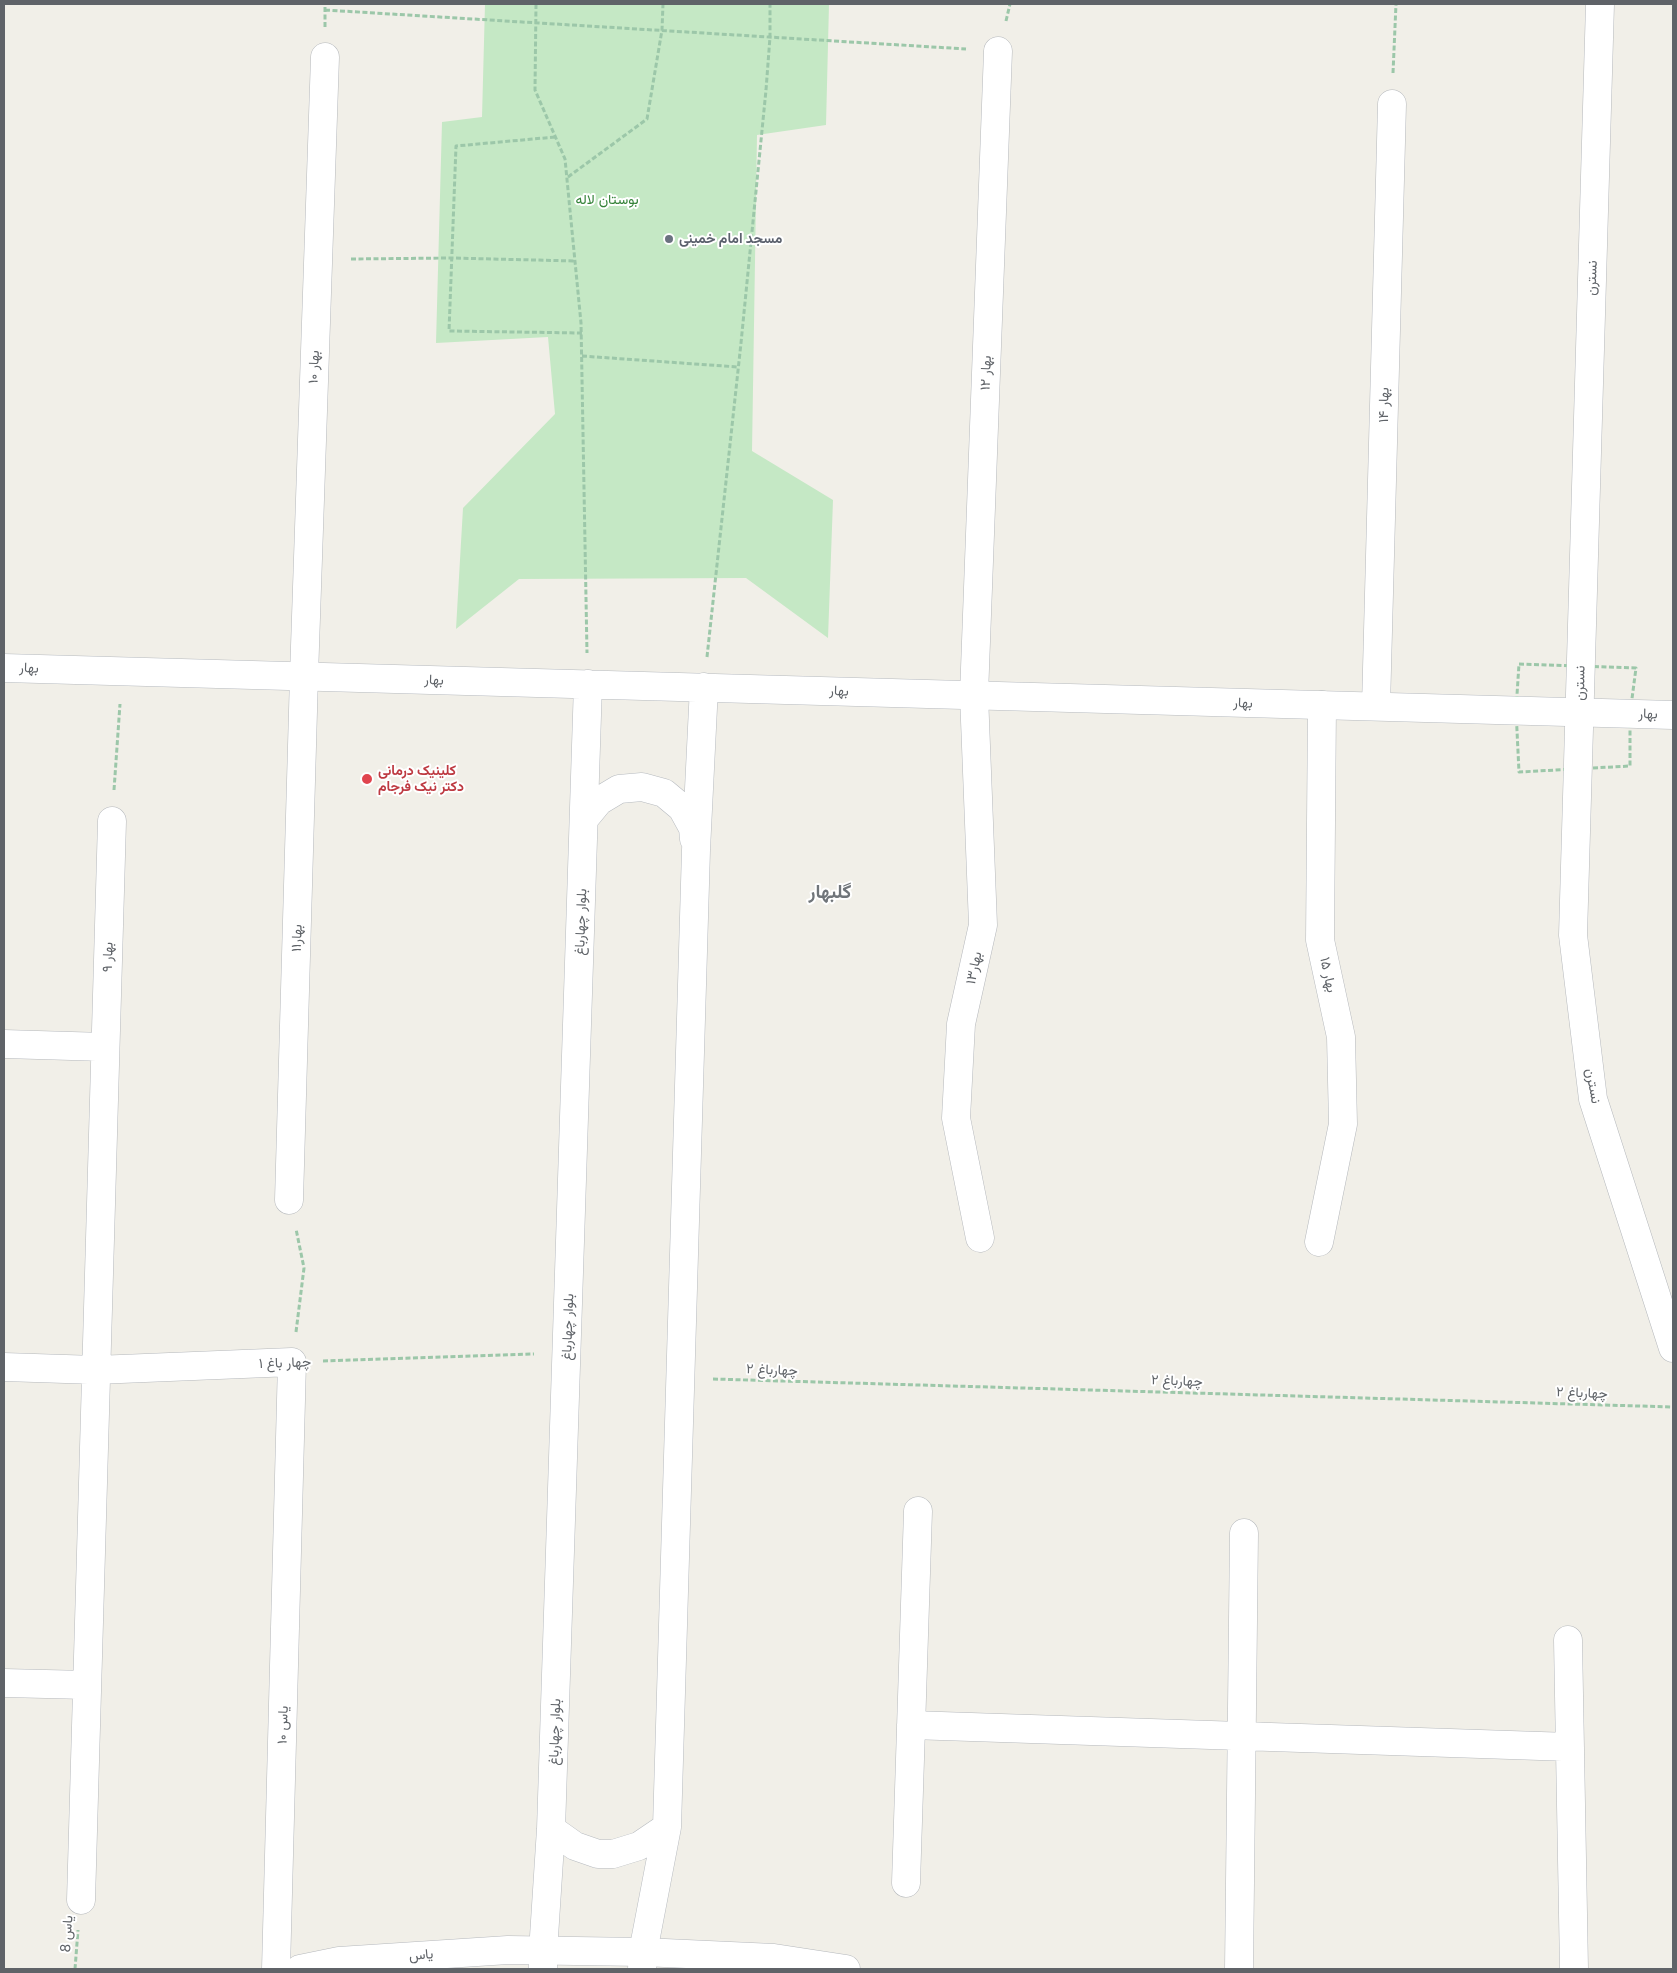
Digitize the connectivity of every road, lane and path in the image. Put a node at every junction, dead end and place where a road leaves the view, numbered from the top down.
1 (536, 4) edge
2 (663, 4) edge
3 (770, 4) edge
4 (1396, 4) edge
5 (1600, 4) edge
6 (325, 10) dead end
7 (536, 22) junction
8 (662, 30) junction
9 (770, 37) junction
10 (998, 51) joint
11 (325, 57) dead end
12 (1392, 104) joint
13 (556, 137) junction
14 (568, 178) junction
15 (451, 258) junction
16 (318, 259) junction
17 (576, 261) junction
18 (582, 333) junction
19 (582, 356) junction
20 (738, 367) junction
21 (4, 668) edge
22 (122, 671) junction
23 (304, 676) junction
24 (588, 684) junction
25 (704, 687) junction
26 (974, 695) junction
27 (1322, 705) junction
28 (1376, 706) junction
29 (1580, 712) junction
30 (1673, 715) edge
31 (585, 818) junction
32 (112, 821) joint
33 (696, 850) junction
34 (4, 1044) edge
35 (105, 1047) junction
36 (290, 1200) joint
37 (980, 1238) dead end
38 (1319, 1242) dead end
39 (1673, 1348) edge
40 (567, 1353) junction
41 (292, 1362) junction
42 (4, 1367) edge
43 (96, 1370) junction
44 (680, 1378) junction
45 (1673, 1407) edge
46 (918, 1511) dead end
47 (1244, 1533) dead end
48 (1568, 1640) dead end
49 (4, 1683) edge
50 (87, 1685) junction
51 (911, 1725) junction
52 (1242, 1736) junction
53 (1570, 1747) junction
54 (666, 1827) junction
55 (551, 1829) junction
56 (906, 1883) dead end
57 (81, 1900) joint
58 (543, 1961) edge
59 (642, 1961) edge
60 (76, 1969) edge
61 (276, 1969) edge
62 (300, 1969) edge
63 (846, 1969) edge
64 (1238, 1969) edge
65 (1574, 1969) edge

1 - 7 path
2 - 8 path
3 - 9 path
4 - 12 path
5 - 29 street, نسترن
6 - 7 path
7 - 8 path
7 - 13 path
8 - 9 path
8 - 14 path
9 - 10 path
9 - 20 path
10 - 26 street, بهار ۱۲
11 - 16 street, بهار ۱۰
12 - 28 street, بهار ۱۴
13 - 14 path
13 - 15 path
14 - 17 path
15 - 16 path
15 - 17 path
15 - 18 path
16 - 23 street, بهار ۱۰
17 - 18 path
18 - 19 path
19 - 20 path
19 - 24 path
20 - 25 path
21 - 22 street, بهار
22 - 23 street, بهار
22 - 32 path
23 - 24 street, بهار
23 - 36 street, بهار۱۱
24 - 25 street, بهار
24 - 31 street, بلوار چهارباغ
25 - 26 street, بهار
25 - 33 street
26 - 27 street, بهار
26 - 37 street, بهار۱۳
27 - 28 street, بهار
27 - 38 street, بهار ۱۵
28 - 29 street, بهار
29 - 30 street, بهار
29 - 39 street, نسترن
31 - 33 street
31 - 40 street, بلوار چهارباغ
32 - 35 street, بهار ۹
33 - 44 street
34 - 35 street
35 - 43 street, بهار ۹
36 - 41 path
40 - 41 path, چهار باغ ۱
40 - 55 street, بلوار چهارباغ
41 - 43 street, چهار باغ ۱
41 - 61 street, یاس ۱۰
42 - 43 street, چهار باغ ۱
43 - 50 street, بهار ۹
44 - 45 path, چهارباغ ۲
44 - 54 street
46 - 51 street
47 - 52 street
48 - 53 street
49 - 50 street
50 - 57 street, بهار ۹
51 - 52 street
51 - 56 street
52 - 53 street
52 - 64 street
53 - 65 street
54 - 55 street
54 - 59 street
55 - 58 street, بلوار چهارباغ
57 - 60 path, یاس 8
58 - 59 street, یاس
58 - 62 street, یاس
59 - 63 street

